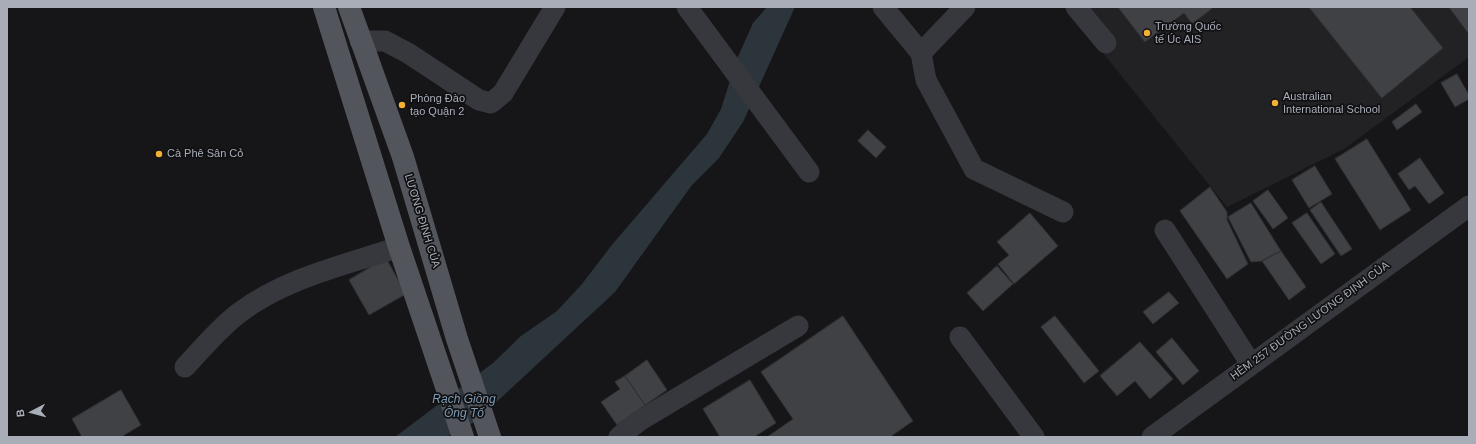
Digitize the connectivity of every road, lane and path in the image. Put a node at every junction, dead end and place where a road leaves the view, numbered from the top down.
1 (324, 7) edge
2 (349, 7) edge
3 (555, 7) edge
4 (687, 7) edge
5 (883, 7) edge
6 (965, 7) edge
7 (1076, 7) edge
8 (360, 41) junction
9 (1106, 43) dead end
10 (921, 53) junction
11 (809, 172) dead end
12 (1469, 206) edge
13 (1063, 212) dead end
14 (1165, 230) dead end
15 (399, 247) junction
16 (798, 326) dead end
17 (960, 337) dead end
18 (1251, 364) junction
19 (185, 367) dead end
20 (463, 437) edge
21 (490, 437) edge
22 (620, 437) edge
23 (1034, 437) edge
24 (1152, 437) edge

1 - 15 main road
2 - 8 main road, LƯƠNG ĐỊNH CỦA
3 - 8 street
4 - 11 street
5 - 10 street
6 - 10 street
7 - 9 street
8 - 21 main road, LƯƠNG ĐỊNH CỦA
10 - 13 street
12 - 18 street, HẺM 257 ĐƯỜNG LƯƠNG ĐỊNH CỦA
14 - 18 street
15 - 19 street
15 - 20 main road
16 - 22 street
17 - 23 street
18 - 24 street, HẺM 257 ĐƯỜNG LƯƠNG ĐỊNH CỦA

